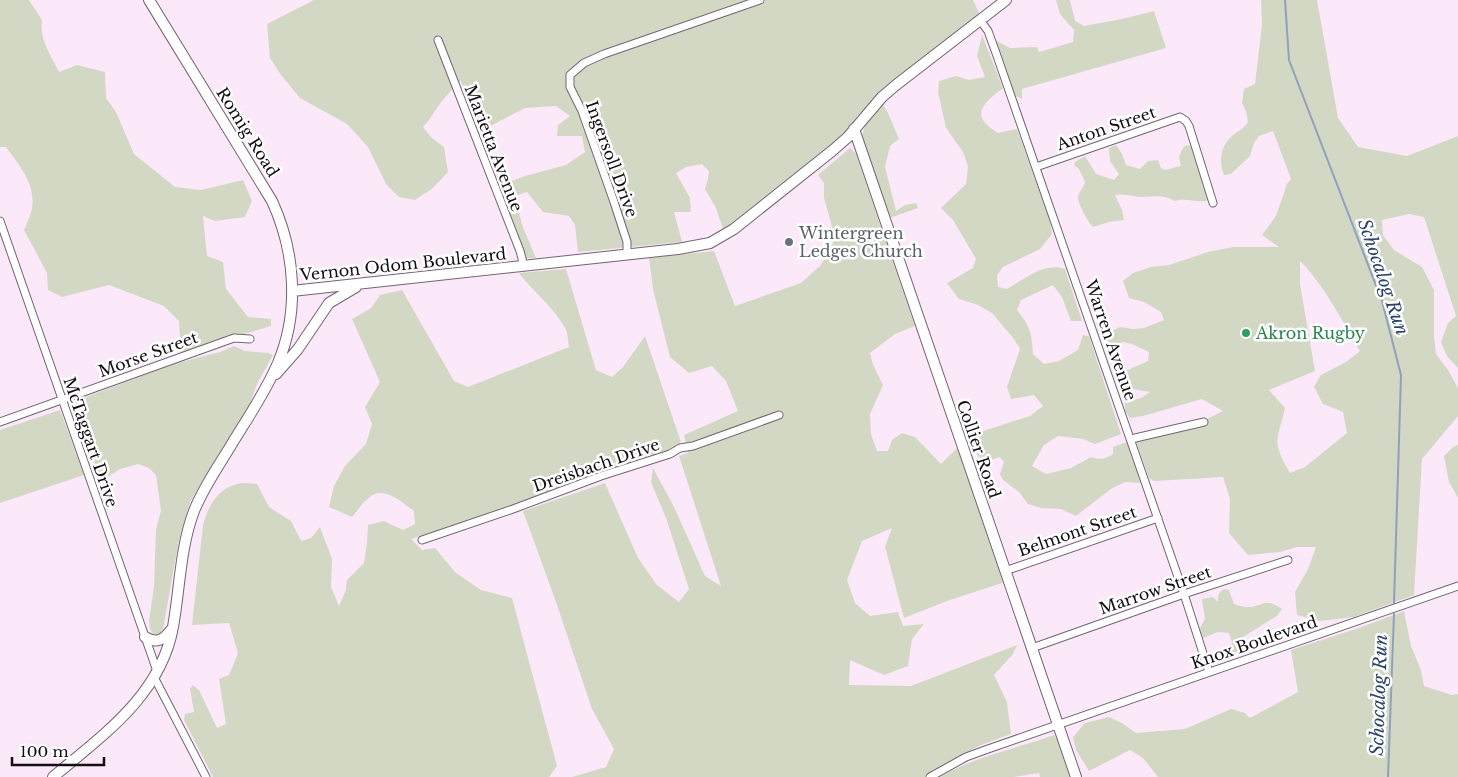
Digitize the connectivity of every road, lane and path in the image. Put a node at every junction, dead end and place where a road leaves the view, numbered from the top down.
1 (149, 0) edge
2 (760, 0) edge
3 (1006, 0) edge
4 (980, 20) junction
5 (438, 40) dead end
6 (854, 129) junction
7 (1036, 167) junction
8 (1213, 203) dead end
9 (0, 221) edge
10 (627, 254) junction
11 (524, 266) junction
12 (361, 284) junction
13 (292, 291) junction
14 (250, 339) dead end
15 (269, 381) junction
16 (62, 400) junction
17 (779, 415) dead end
18 (0, 422) edge
19 (1204, 422) dead end
20 (1130, 439) junction
21 (1158, 518) junction
22 (422, 540) dead end
23 (1288, 560) dead end
24 (1005, 571) junction
25 (1458, 586) edge
26 (1184, 594) junction
27 (173, 628) junction
28 (145, 636) junction
29 (1032, 648) junction
30 (1209, 672) junction
31 (156, 674) junction
32 (1058, 724) junction
33 (53, 777) edge
34 (206, 777) edge
35 (930, 777) edge
36 (1076, 777) edge

1 - 13 main road, Romig Road
2 - 10 street, Ingersoll Drive
3 - 4 main road, Vernon Odom Boulevard
4 - 6 main road, Vernon Odom Boulevard
4 - 7 street, Warren Avenue
5 - 11 street, Marietta Avenue
6 - 10 main road, Vernon Odom Boulevard
6 - 24 main road, Collier Road
7 - 8 street, Anton Street
7 - 20 street, Warren Avenue
9 - 16 street, McTaggart Drive
10 - 11 main road, Vernon Odom Boulevard
11 - 12 main road, Vernon Odom Boulevard
12 - 13 main road, Vernon Odom Boulevard
12 - 15 main road
13 - 15 main road, Vernon Odom Boulevard
14 - 16 street, Morse Street
15 - 27 main road, Vernon Odom Boulevard
16 - 18 street, Morse Street
16 - 28 street, McTaggart Drive
17 - 22 street, Dreisbach Drive
19 - 20 street
20 - 21 street, Warren Avenue
21 - 24 street, Belmont Street
21 - 26 street, Warren Avenue
23 - 26 street, Marrow Street
24 - 29 main road, Collier Road
25 - 30 street, Knox Boulevard
26 - 29 street, Marrow Street
26 - 30 street, Warren Avenue
27 - 28 main road
27 - 31 main road, Vernon Odom Boulevard
28 - 31 street, McTaggart Drive
29 - 32 main road, Collier Road
30 - 32 street, Knox Boulevard
31 - 33 main road, Vernon Odom Boulevard
31 - 34 street, McTaggart Drive
32 - 35 street, Knox Boulevard
32 - 36 main road, Collier Road

